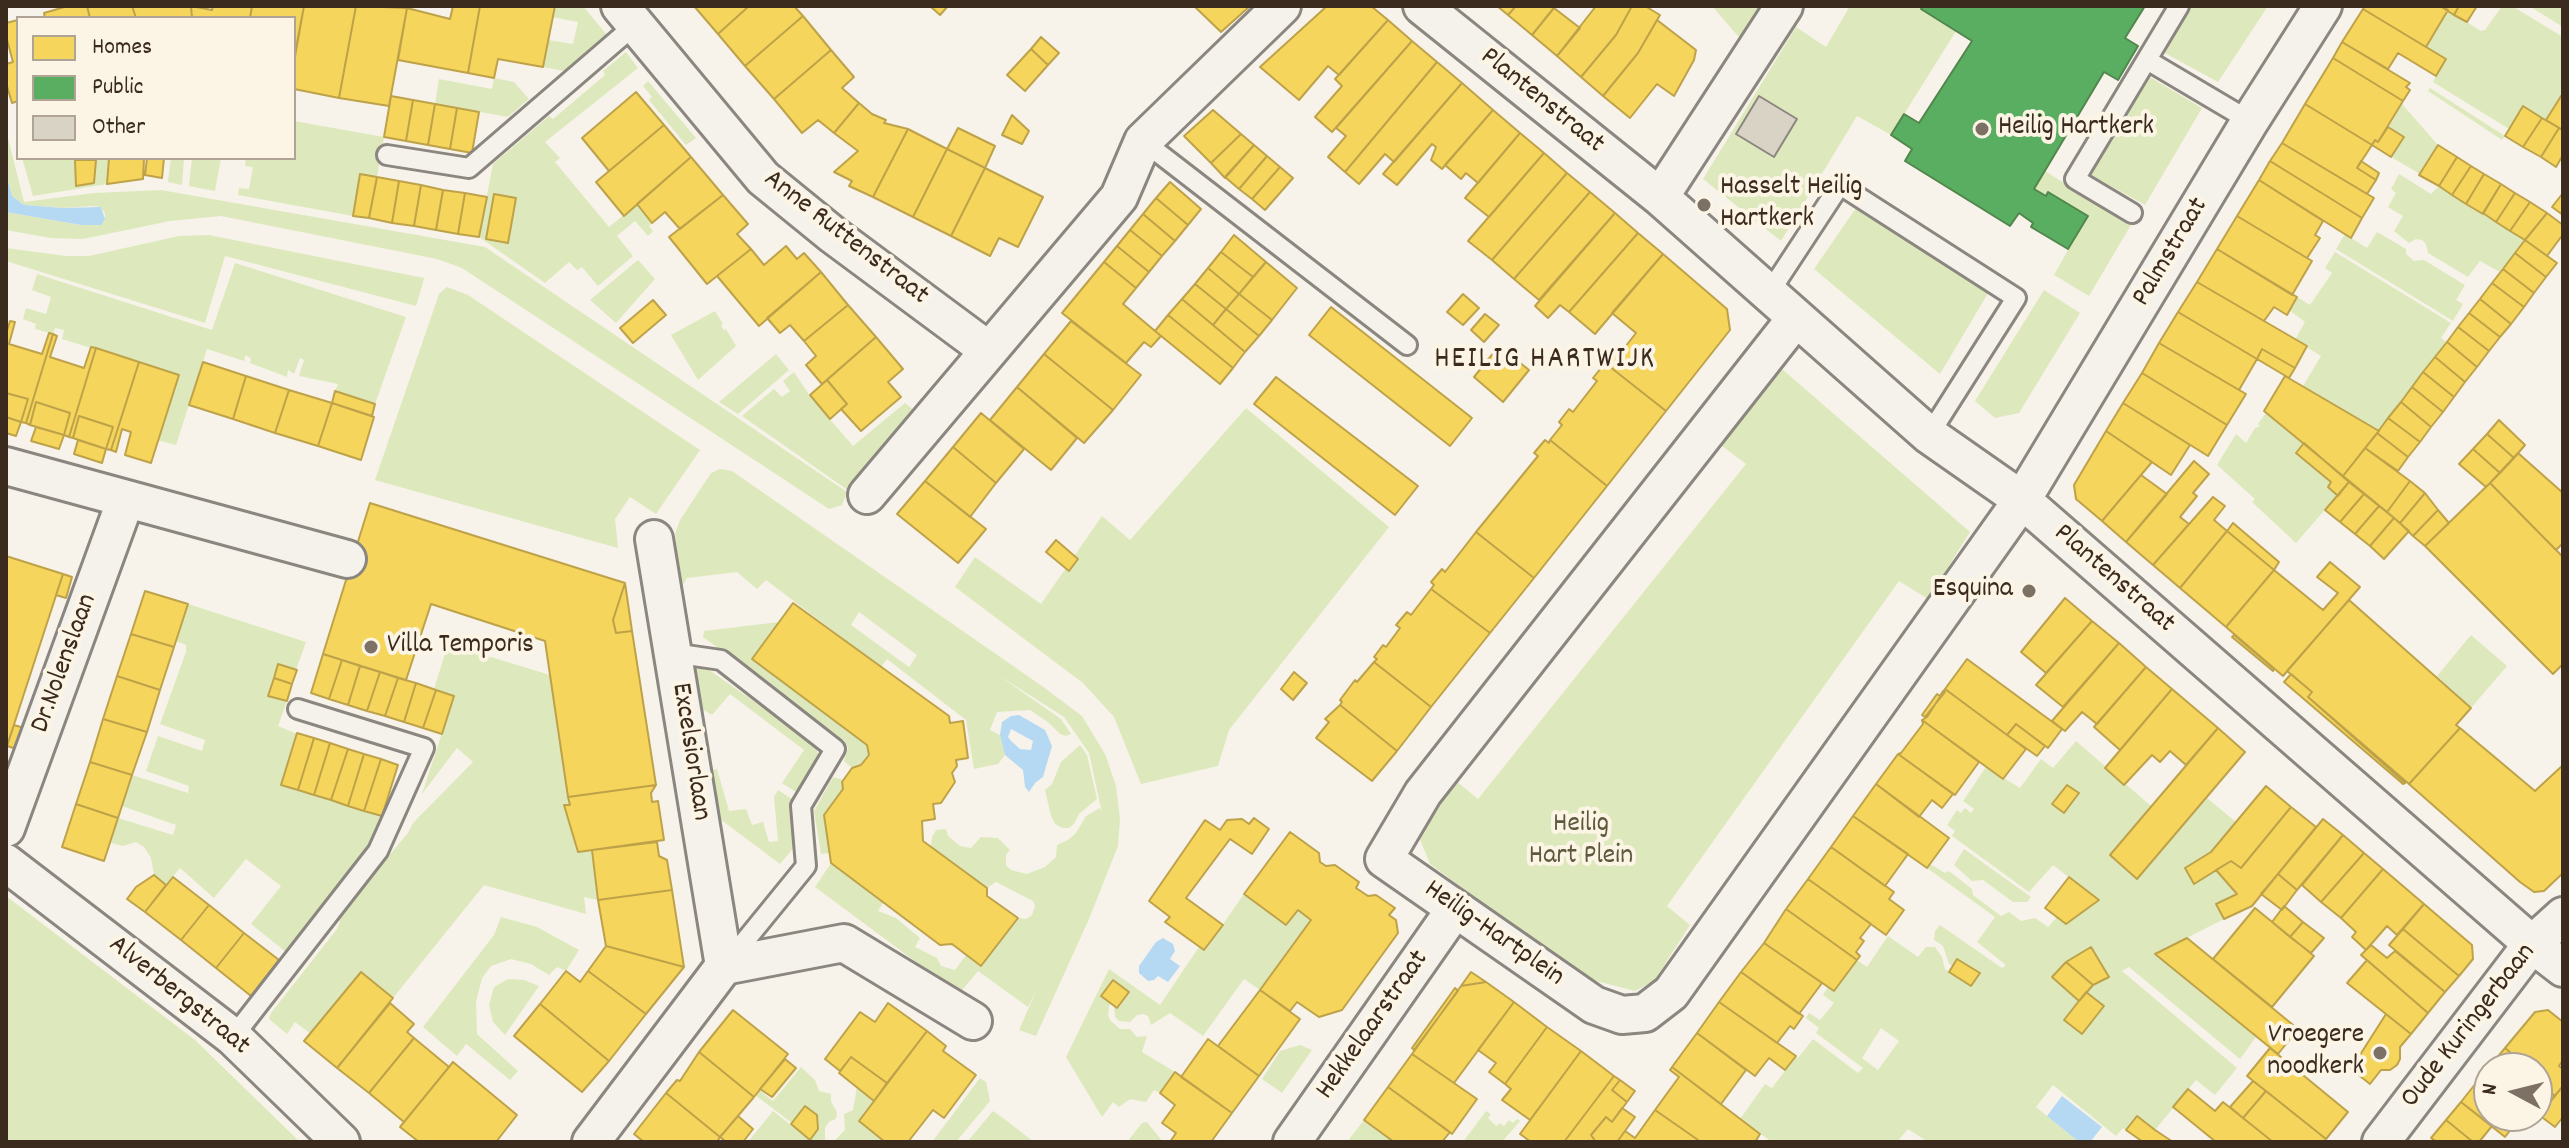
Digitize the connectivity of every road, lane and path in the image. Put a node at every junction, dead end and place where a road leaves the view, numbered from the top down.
1 (1282, 6) edge
2 (1422, 6) edge
3 (1784, 6) edge
4 (2179, 6) edge
5 (2317, 8) edge
6 (628, 15) edge
7 (2147, 60) junction
8 (2250, 121) junction
9 (1143, 141) junction
10 (387, 155) dead end
11 (1660, 197) junction
12 (2132, 213) dead end
13 (1769, 293) junction
14 (1796, 318) junction
15 (1407, 345) dead end
16 (988, 350) junction
17 (1929, 435) junction
18 (6, 466) edge
19 (867, 495) dead end
20 (126, 499) junction
21 (2022, 500) junction
22 (654, 539) dead end
23 (347, 559) dead end
24 (673, 653) junction
25 (298, 709) dead end
26 (6, 828) edge
27 (6, 863) edge
28 (1455, 909) junction
29 (2563, 916) edge
30 (2532, 944) junction
31 (724, 966) junction
32 (2563, 968) edge
33 (973, 1021) dead end
34 (233, 1037) junction
35 (341, 1142) edge
36 (591, 1142) edge
37 (1292, 1142) edge
38 (2381, 1142) edge

1 - 9 street
2 - 11 street, Plantenstraat
3 - 11 street
4 - 7 lane
5 - 8 street, Palmstraat
6 - 10 lane
6 - 16 street, Anne Ruttenstraat
7 - 8 lane
7 - 12 lane
8 - 21 street, Palmstraat
9 - 15 lane
9 - 16 street
11 - 13 street, Plantenstraat
13 - 14 street, Plantenstraat
13 - 17 lane
14 - 17 street, Plantenstraat
14 - 28 street, Heilig-Hartplein
16 - 19 street
17 - 21 street, Plantenstraat
18 - 20 street
20 - 23 street
20 - 26 street, Dr.Nolenslaan
21 - 28 street, Heilig-Hartplein
21 - 30 street, Plantenstraat
22 - 24 street, Excelsiorlaan
24 - 31 street, Excelsiorlaan
24 - 31 lane
25 - 34 lane
27 - 34 street, Alverbergstraat
28 - 37 street, Hekkelaarstraat
29 - 30 street, Oude Kuringerbaan
30 - 32 street, Plantenstraat
30 - 38 street, Oude Kuringerbaan
31 - 33 street
31 - 36 street
34 - 35 street, Alverbergstraat

